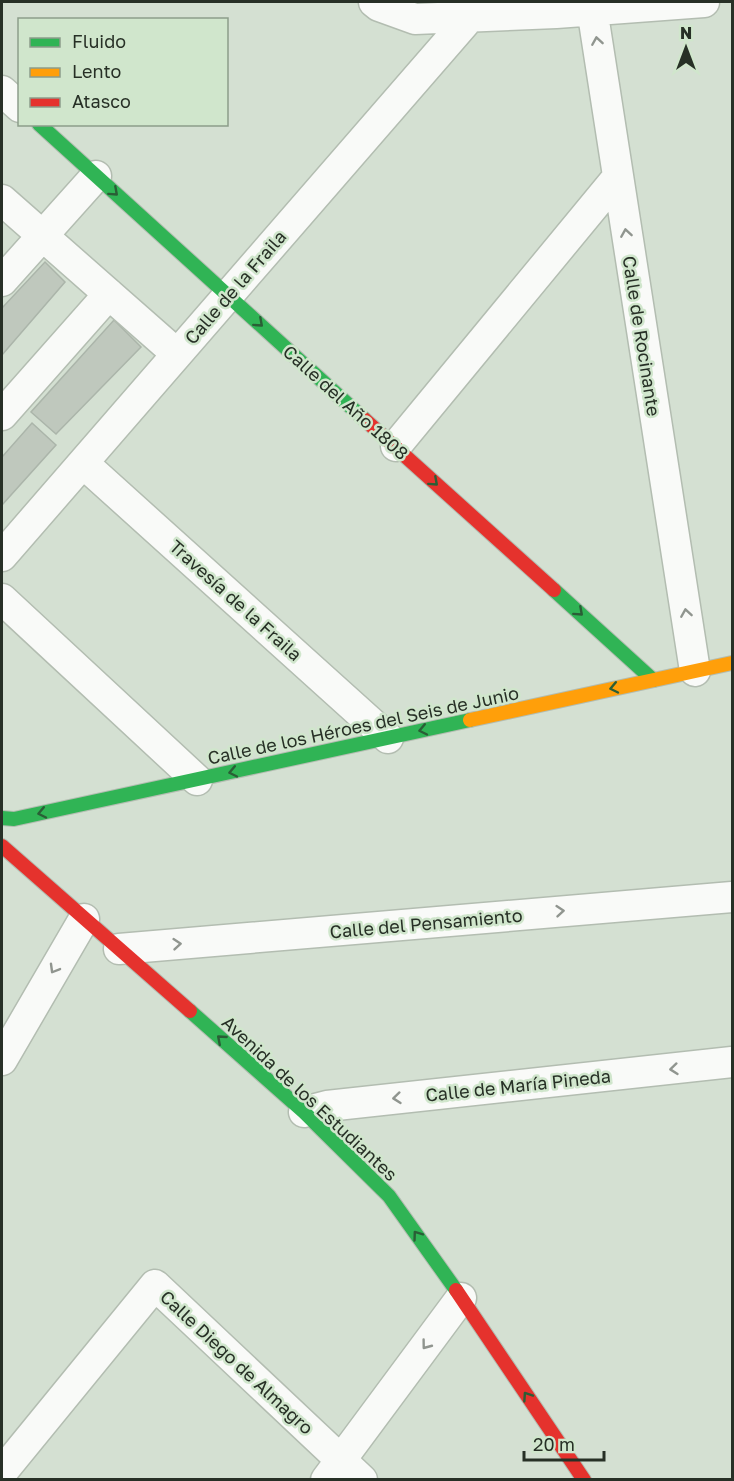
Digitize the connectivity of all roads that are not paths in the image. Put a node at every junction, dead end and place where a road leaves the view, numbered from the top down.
1 (374, 2) edge
2 (704, 2) edge
3 (591, 6) edge
4 (469, 18) junction
5 (2, 91) edge
6 (18, 105) edge
7 (41, 126) edge
8 (96, 176) junction
9 (617, 178) junction
10 (2, 200) edge
11 (42, 236) junction
12 (2, 281) edge
13 (109, 294) junction
14 (228, 295) junction
15 (177, 354) junction
16 (2, 415) edge
17 (396, 447) junction
18 (82, 463) junction
19 (2, 556) edge
20 (2, 599) edge
21 (732, 663) edge
22 (695, 670) junction
23 (653, 680) junction
24 (388, 738) junction
25 (197, 780) junction
26 (2, 818) edge
27 (2, 846) edge
28 (732, 897) edge
29 (84, 919) junction
30 (119, 949) junction
31 (2, 1060) edge
32 (732, 1062) edge
33 (304, 1112) junction
34 (461, 1298) junction
35 (333, 1469) edge
36 (6, 1473) edge
37 (362, 1479) edge
38 (584, 1479) edge

1 - 4 street
2 - 3 street
3 - 4 street
9 -> 3 street, Calle de Rocinante
4 - 14 street, Calle de la Fraila
5 - 6 street
7 - 8 street, Calle del Año 1808
8 - 11 street
8 -> 14 street, Calle del Año 1808
9 - 17 street
22 -> 9 street, Calle de Rocinante
10 - 11 street
11 - 12 street
11 - 13 street
13 - 15 street
13 - 16 street
14 - 15 street, Calle de la Fraila
14 -> 17 street, Calle del Año 1808
15 - 18 street, Calle de la Fraila
17 -> 23 street, Calle del Año 1808
18 - 19 street, Calle de la Fraila
18 - 24 street, Travesía de la Fraila
20 - 25 street
21 - 22 street, Calle de los Héroes del Seis de Junio
22 - 23 street, Calle de los Héroes del Seis de Junio
23 -> 24 street, Calle de los Héroes del Seis de Junio
24 -> 25 street, Calle de los Héroes del Seis de Junio
25 -> 26 street, Calle de los Héroes del Seis de Junio
27 - 29 street, Avenida de los Estudiantes
30 -> 28 street, Calle del Pensamiento
29 - 30 street, Avenida de los Estudiantes
29 -> 31 street
33 -> 30 street, Avenida de los Estudiantes
32 -> 33 street, Calle de María Pineda
34 -> 33 street, Avenida de los Estudiantes
34 -> 35 street
38 -> 34 street, Avenida de los Estudiantes
35 - 36 street, Calle Diego de Almagro
35 - 37 street, Calle Diego de Almagro

